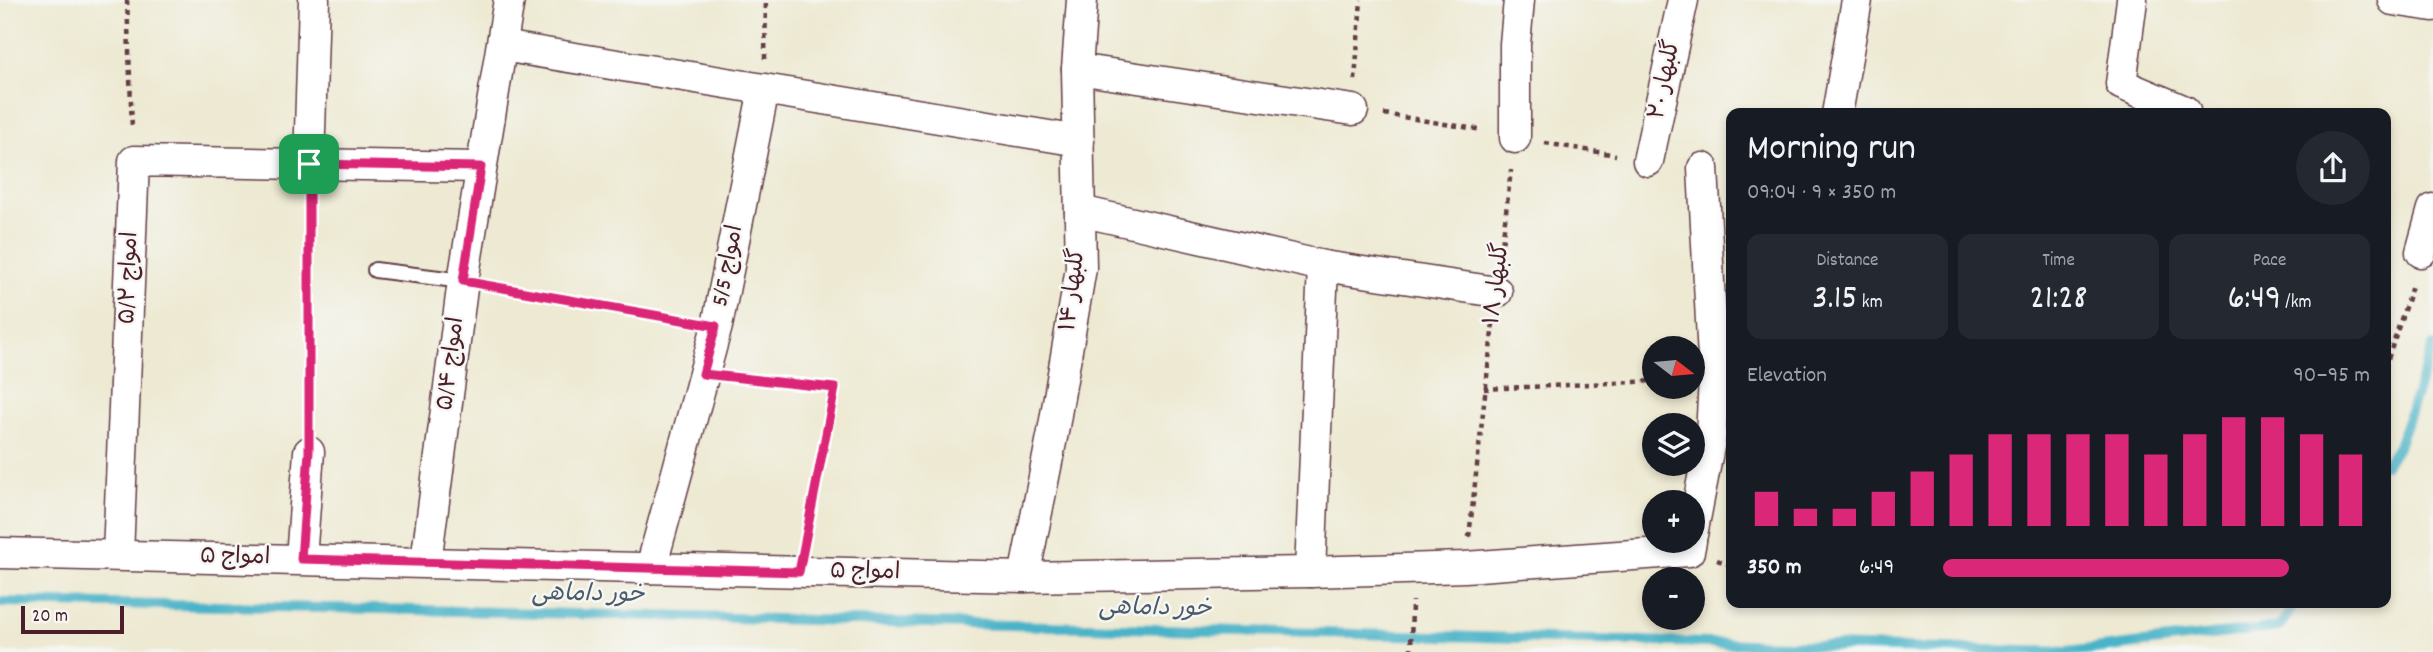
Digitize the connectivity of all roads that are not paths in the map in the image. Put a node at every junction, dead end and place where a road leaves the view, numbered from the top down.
1 (314, 0) edge
2 (509, 0) edge
3 (1082, 0) edge
4 (1519, 0) edge
5 (1683, 0) edge
6 (1857, 0) edge
7 (2132, 0) edge
8 (2393, 0) edge
9 (2433, 6) edge
10 (502, 46) junction
11 (1077, 69) junction
12 (764, 89) junction
13 (1838, 108) edge
14 (2178, 108) edge
15 (1353, 110) road end
16 (1515, 138) road end
17 (1079, 141) junction
18 (1648, 161) dead end
19 (309, 164) junction
20 (481, 167) junction
21 (1703, 168) dead end
22 (2433, 209) edge
23 (1080, 211) junction
24 (2421, 252) road end
25 (1323, 265) junction
26 (375, 270) dead end
27 (463, 281) junction
28 (1497, 292) road end
29 (309, 452) road end
30 (1701, 490) edge
31 (0, 552) edge
32 (1661, 553) edge
33 (118, 555) junction
34 (301, 559) junction
35 (426, 562) junction
36 (651, 568) junction
37 (1310, 572) junction
38 (1024, 577) junction

1 - 19 street
2 - 10 street, امواج ۵/۴
3 - 11 street, گلبهار ۱۴
4 - 16 street
5 - 18 street, گلبهار ۲۰
6 - 13 street
7 - 14 street
8 - 9 street
10 - 12 street
10 - 20 street, امواج ۵/۴
11 - 15 street
11 - 17 street, گلبهار ۱۴
12 - 17 street
12 - 36 street, امواج 5/5
17 - 23 street, گلبهار ۱۴
19 - 20 street
19 - 33 street, امواج ۵/۲
20 - 27 street, امواج ۵/۴
21 - 30 street
22 - 24 street
23 - 25 street
23 - 38 street, گلبهار ۱۴
25 - 28 street
25 - 37 street
26 - 27 lane
27 - 35 street, امواج ۵/۴
29 - 34 street
31 - 33 street, امواج ۵
32 - 37 street, امواج ۵
33 - 34 street, امواج ۵
34 - 35 street, امواج ۵
35 - 36 street, امواج ۵
36 - 38 street, امواج ۵
37 - 38 street, امواج ۵

